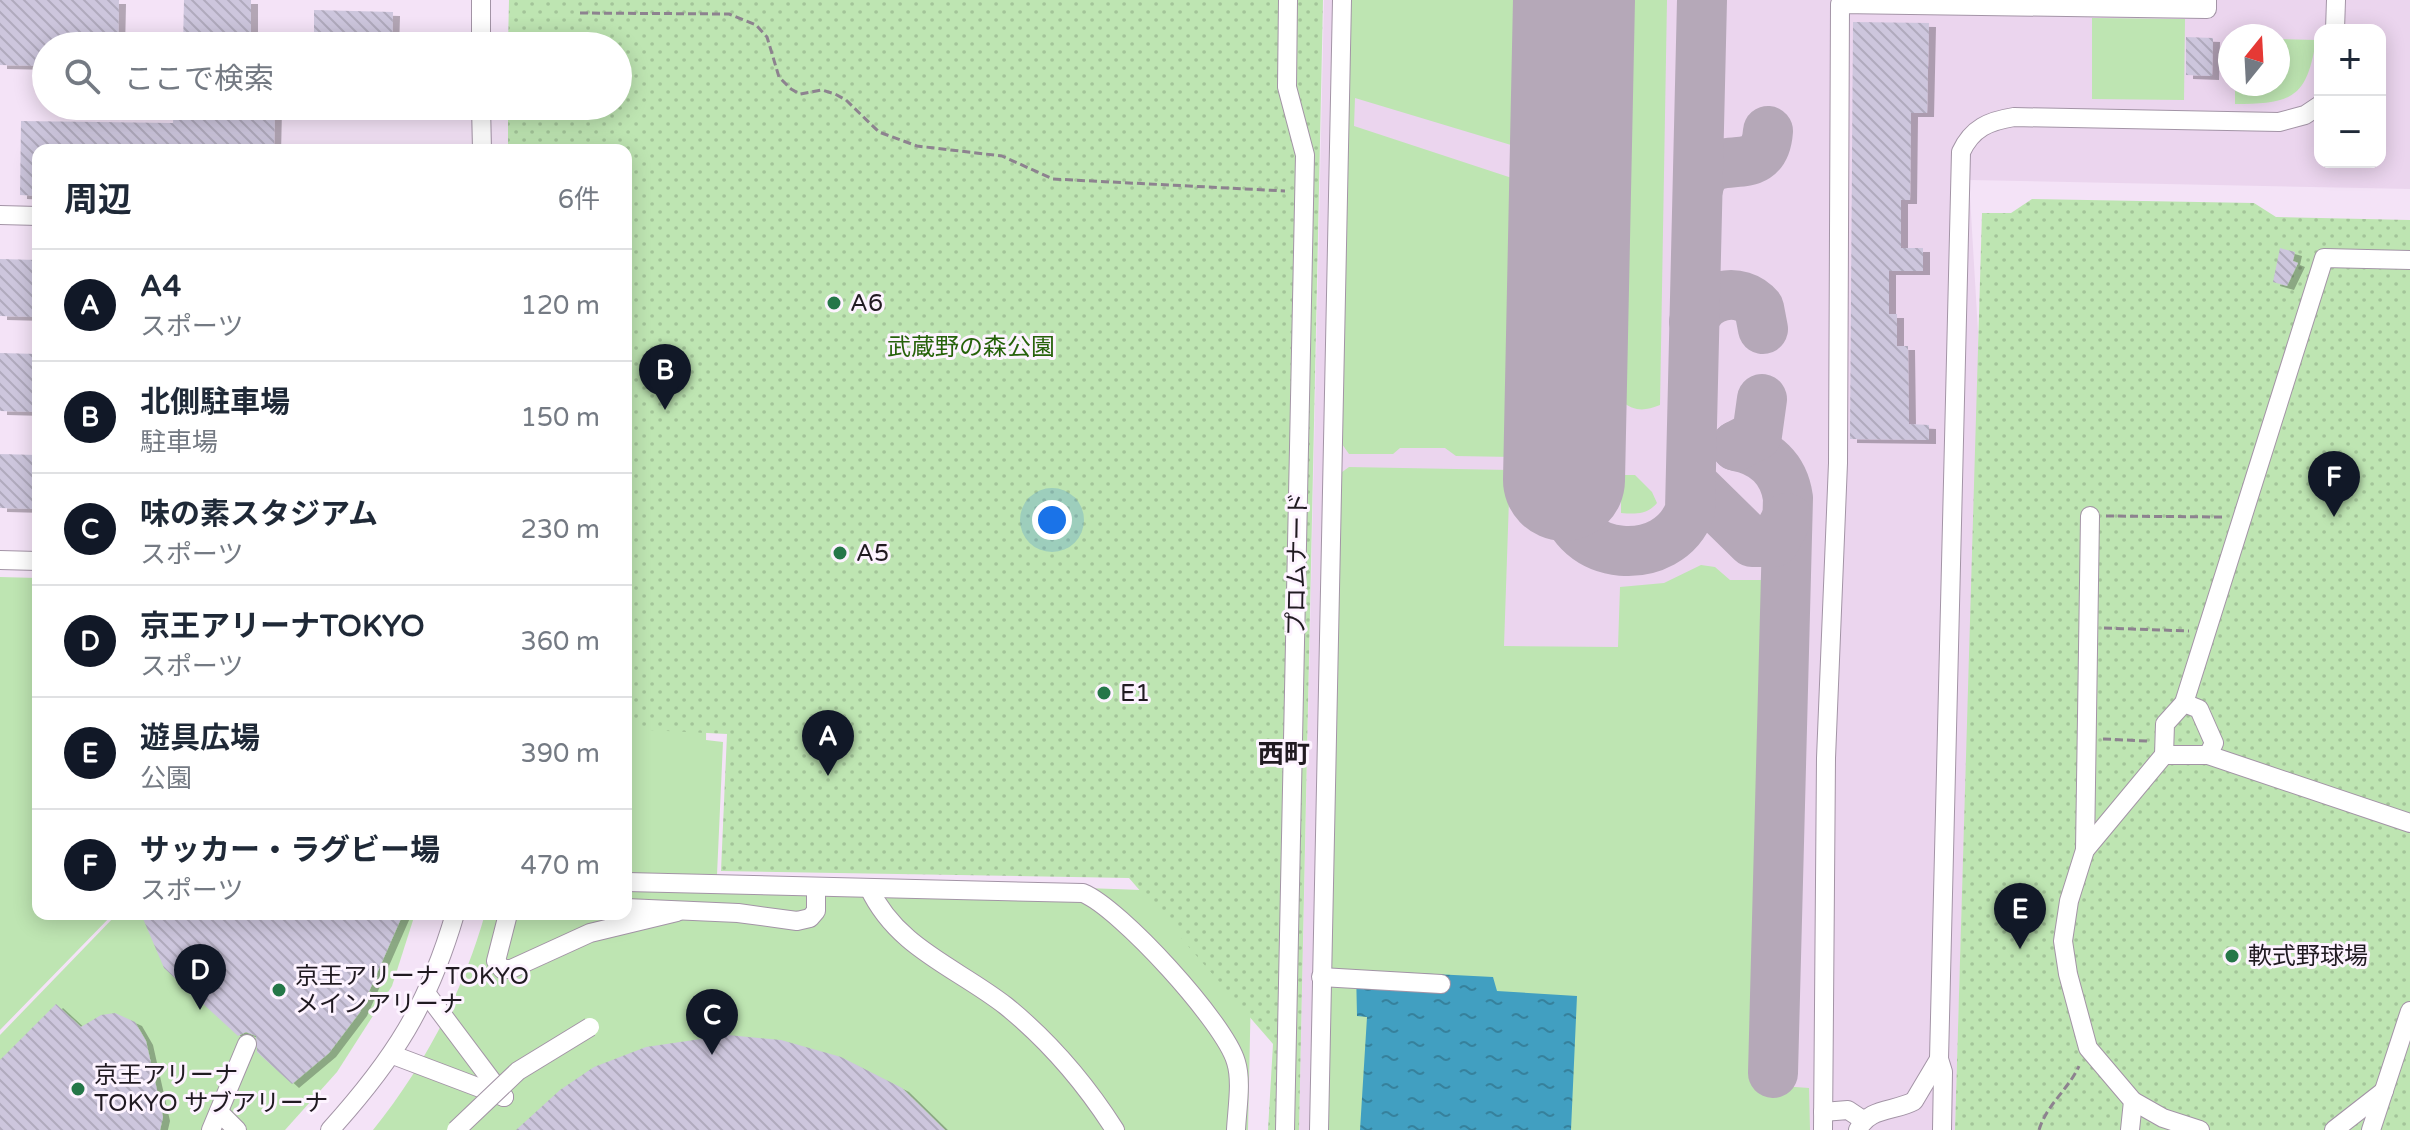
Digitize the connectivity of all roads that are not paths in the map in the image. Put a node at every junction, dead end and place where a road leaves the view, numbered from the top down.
1 (481, 0) edge
2 (1288, 0) edge
3 (1342, 0) edge
4 (2207, 0) edge
5 (2336, 0) edge
6 (2335, 24) edge
7 (481, 32) edge
8 (2314, 109) edge
9 (481, 120) edge
10 (482, 144) edge
11 (0, 215) edge
12 (32, 216) edge
13 (2410, 260) edge
14 (2090, 516) road end
15 (0, 560) edge
16 (32, 561) edge
17 (2184, 703) junction
18 (2164, 749) junction
19 (2208, 755) junction
20 (2410, 823) edge
21 (2085, 850) junction
22 (632, 882) edge
23 (816, 887) junction
24 (869, 888) junction
25 (632, 908) edge
26 (677, 912) junction
27 (453, 920) edge
28 (506, 920) edge
29 (1321, 977) junction
30 (1441, 984) dead end
31 (426, 993) junction
32 (2410, 1011) edge
33 (590, 1027) dead end
34 (247, 1044) dead end
35 (393, 1055) junction
36 (1939, 1059) junction
37 (2384, 1091) junction
38 (2133, 1101) junction
39 (220, 1113) junction
40 (1823, 1121) edge
41 (1860, 1125) edge
42 (211, 1130) edge
43 (237, 1130) edge
44 (330, 1130) edge
45 (456, 1130) edge
46 (1115, 1130) edge
47 (1236, 1130) edge
48 (1285, 1130) edge
49 (1319, 1130) edge
50 (1942, 1130) edge
51 (2130, 1130) edge
52 (2200, 1130) edge
53 (2334, 1130) edge
54 (2371, 1130) edge

1 - 7 street
2 - 48 street, プロムナード
3 - 29 street
4 - 40 street
5 - 6 street
8 - 36 street
9 - 10 street
11 - 12 street
13 - 17 street
14 - 21 street
15 - 16 street
17 - 18 street
17 - 19 street
18 - 19 street
18 - 21 street
19 - 20 street
21 - 38 street
22 - 23 street
23 - 24 street
23 - 26 street
24 - 46 street
24 - 47 street
25 - 26 street
26 - 28 street
27 - 31 street
29 - 30 street
29 - 49 street
31 - 35 street
31 - 35 street
32 - 37 street
33 - 45 street, bridge
34 - 39 street
35 - 44 street
36 - 41 street
36 - 50 street
37 - 53 street
37 - 54 street
38 - 51 street
38 - 52 street
39 - 42 street
39 - 43 street
40 - 41 street

